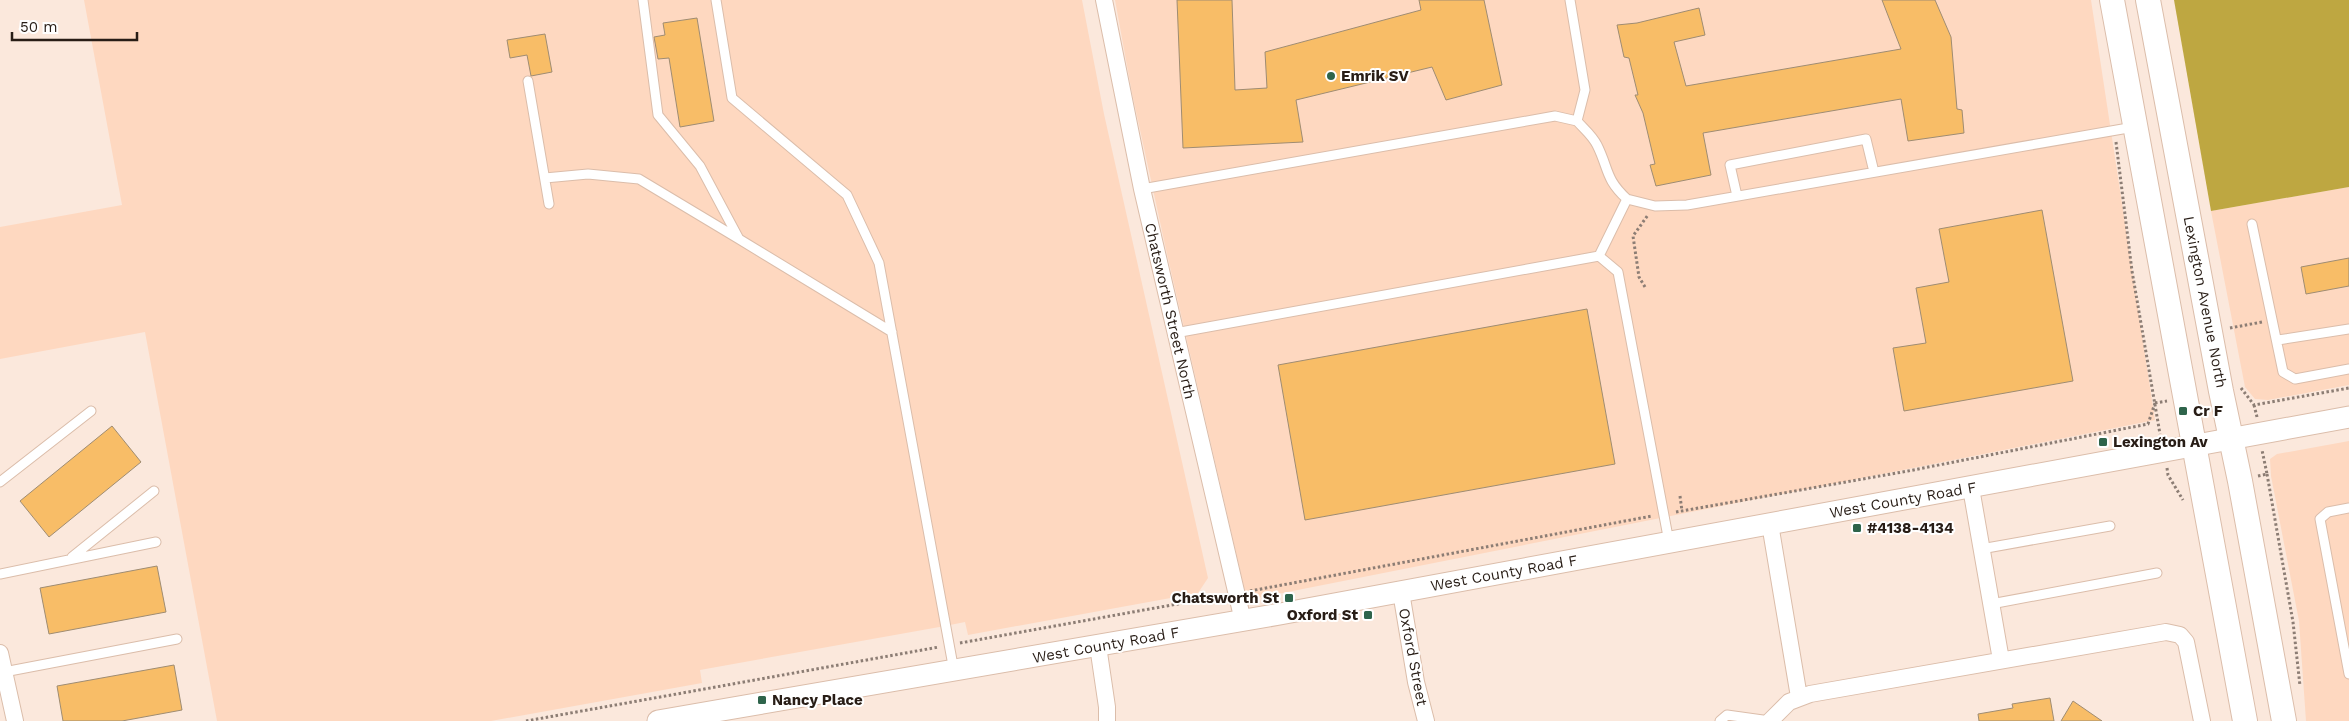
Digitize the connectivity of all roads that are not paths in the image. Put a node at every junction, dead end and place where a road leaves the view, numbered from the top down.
1 (643, 0) edge
2 (716, 0) edge
3 (1104, 0) edge
4 (1570, 0) edge
5 (2112, 0) edge
6 (2148, 0) edge
7 (528, 81) dead end
8 (1577, 121) junction
9 (2124, 127) junction
10 (1874, 172) junction
11 (545, 178) junction
12 (1142, 189) junction
13 (1737, 196) junction
14 (1627, 199) junction
15 (549, 204) dead end
16 (2252, 224) dead end
17 (739, 239) junction
18 (1599, 256) junction
19 (2349, 329) edge
20 (892, 332) junction
21 (1175, 333) junction
22 (2278, 340) junction
23 (2349, 369) edge
24 (91, 411) dead end
25 (2349, 417) edge
26 (2232, 438) junction
27 (2194, 446) junction
28 (0, 482) edge
29 (1971, 488) junction
30 (154, 492) dead end
31 (2349, 508) edge
32 (1770, 524) junction
33 (2110, 526) dead end
34 (156, 542) dead end
35 (1669, 543) junction
36 (1981, 549) junction
37 (70, 559) junction
38 (2157, 573) dead end
39 (0, 574) edge
40 (1401, 592) junction
41 (1991, 604) junction
42 (1243, 621) junction
43 (177, 639) dead end
44 (1098, 646) junction
45 (0, 653) edge
46 (2001, 660) junction
47 (954, 671) junction
48 (4, 672) junction
49 (2349, 674) edge
50 (1799, 697) junction
51 (732, 714) edge
52 (15, 721) edge
53 (658, 721) edge
54 (1107, 721) edge
55 (1426, 721) edge
56 (1720, 721) edge
57 (1770, 721) edge
58 (2202, 721) edge
59 (2245, 721) edge
60 (2284, 721) edge

1 - 17 lane
2 - 20 lane
3 - 12 street, Chatsworth Street North
4 - 8 lane
5 - 9 main road
6 - 26 main road, Lexington Avenue North
7 - 11 lane
8 - 12 lane
8 - 14 lane
9 - 10 lane
9 - 27 main road
10 - 13 lane
10 - 13 lane
11 - 15 lane
11 - 17 lane
12 - 21 street, Chatsworth Street North
13 - 14 lane
14 - 18 lane
16 - 22 lane
17 - 20 lane
18 - 21 lane
18 - 35 lane
19 - 22 lane
20 - 47 lane
21 - 42 street, Chatsworth Street North
22 - 23 lane
24 - 28 lane
25 - 26 street, West County Road F
26 - 27 street, West County Road F
26 - 60 main road, Lexington Avenue North
27 - 29 street, West County Road F
27 - 59 main road
29 - 32 street, West County Road F
29 - 36 street
30 - 37 lane
31 - 49 lane
32 - 35 street, West County Road F
32 - 50 street
33 - 36 lane
34 - 37 lane
35 - 40 street, West County Road F
36 - 41 street
37 - 39 lane
38 - 41 lane
40 - 42 street, West County Road F
40 - 55 street, Oxford Street
41 - 46 street
42 - 44 street, West County Road F
43 - 48 lane
44 - 47 street, West County Road F
44 - 54 street
45 - 48 street
46 - 50 street
46 - 58 street
47 - 51 street, West County Road F
48 - 52 street
50 - 57 street
51 - 53 street, West County Road F
56 - 57 lane

